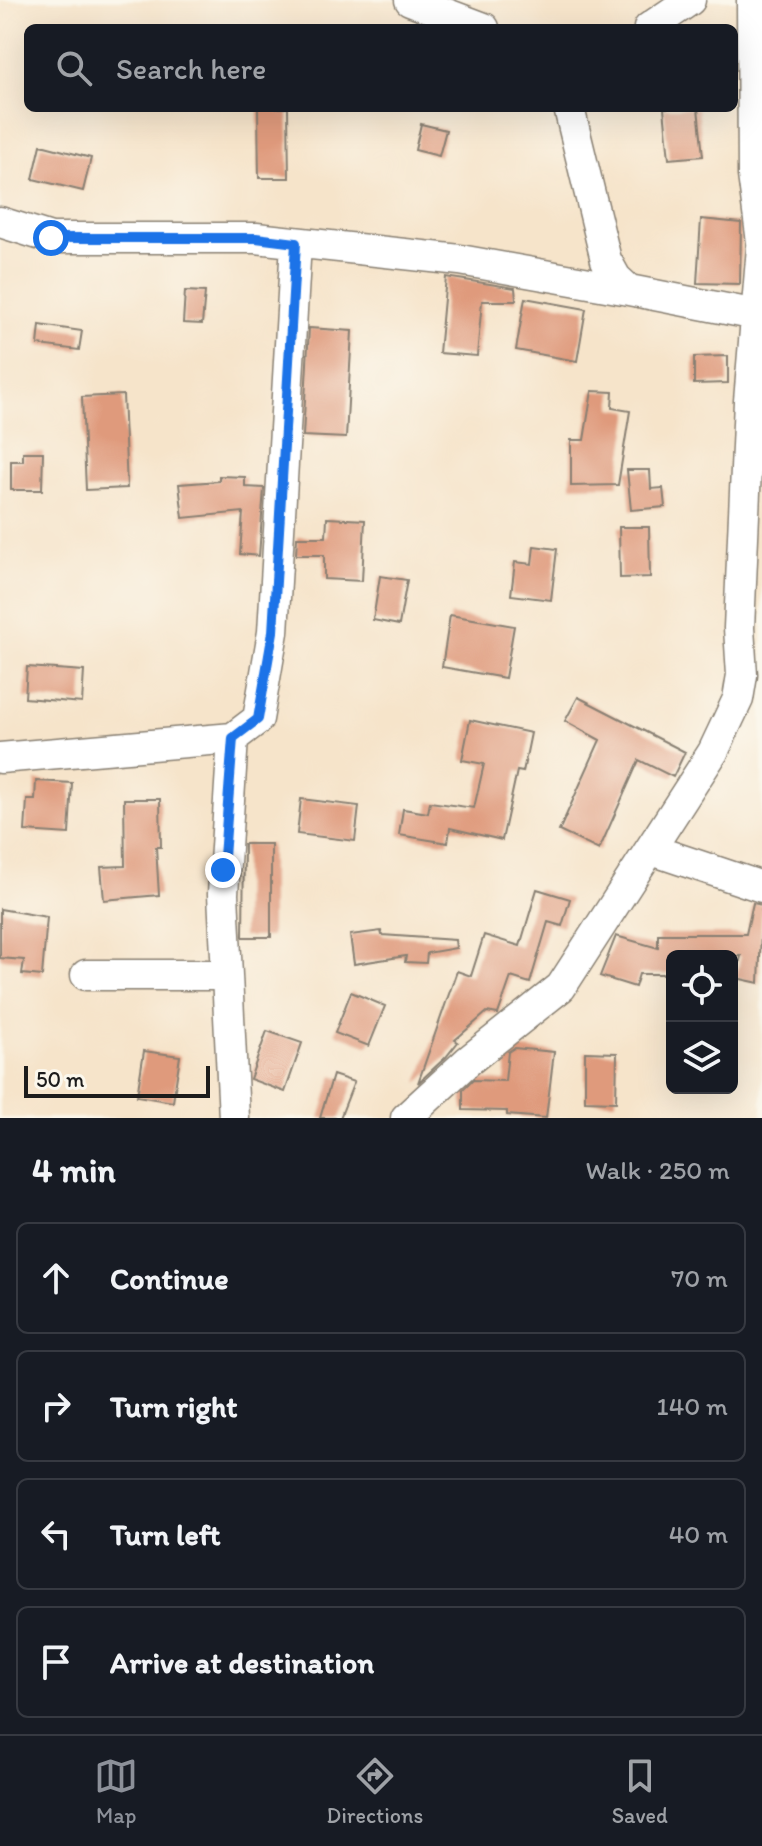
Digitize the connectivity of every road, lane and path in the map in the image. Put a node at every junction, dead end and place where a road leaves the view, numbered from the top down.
1 (410, 0) edge
2 (690, 0) edge
3 (752, 0) edge
4 (473, 24) edge
5 (655, 24) edge
6 (570, 112) edge
7 (0, 222) edge
8 (296, 243) junction
9 (762, 244) edge
10 (629, 290) junction
11 (759, 315) edge
12 (752, 680) edge
13 (233, 738) junction
14 (0, 758) edge
15 (652, 850) junction
16 (762, 887) edge
17 (86, 975) dead end
18 (225, 975) junction
19 (234, 1118) edge
20 (406, 1118) edge

1 - 4 street
2 - 5 street
3 - 9 street
6 - 10 street
7 - 8 street
8 - 10 street
8 - 13 street
9 - 11 street
10 - 11 street
11 - 12 street
12 - 15 street
13 - 14 street
13 - 18 street
15 - 16 street
15 - 20 street
17 - 18 street
18 - 19 street

